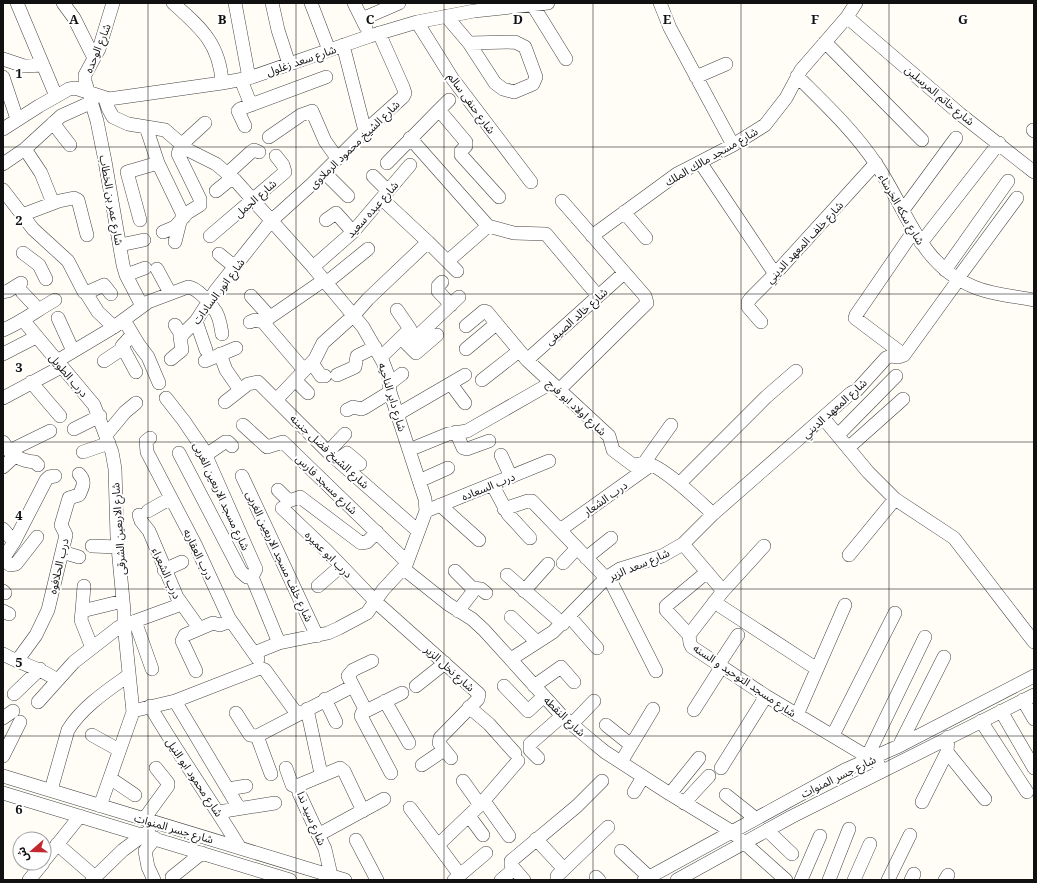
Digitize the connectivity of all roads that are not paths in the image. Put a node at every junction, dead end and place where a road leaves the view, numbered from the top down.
1 (17, 3) edge
2 (64, 3) edge
3 (173, 3) edge
4 (235, 3) edge
5 (272, 3) edge
6 (311, 3) edge
7 (354, 3) edge
8 (399, 3) edge
9 (548, 3) edge
10 (660, 3) edge
11 (856, 3) edge
12 (532, 4) junction
13 (110, 5) edge
14 (506, 5) edge
15 (446, 16) junction
16 (847, 17) junction
17 (362, 19) junction
18 (417, 22) junction
19 (374, 34) junction
20 (825, 42) junction
21 (469, 43) junction
22 (343, 45) junction
23 (329, 50) junction
24 (94, 58) junction
25 (3, 59) edge
26 (566, 59) dead end
27 (289, 64) junction
28 (726, 64) dead end
29 (43, 65) junction
30 (797, 76) junction
31 (3, 77) edge
32 (326, 77) dead end
33 (696, 77) junction
34 (245, 79) junction
35 (222, 84) junction
36 (56, 96) junction
37 (90, 97) junction
38 (105, 99) junction
39 (449, 100) dead end
40 (252, 105) junction
41 (439, 110) junction
42 (17, 119) junction
43 (53, 123) junction
44 (205, 123) dead end
45 (245, 126) dead end
46 (146, 127) junction
47 (3, 129) edge
48 (365, 131) junction
49 (269, 136) dead end
50 (410, 138) junction
51 (956, 138) dead end
52 (922, 140) dead end
53 (999, 143) junction
54 (181, 145) junction
55 (733, 145) junction
56 (70, 146) dead end
57 (25, 149) junction
58 (259, 152) dead end
59 (276, 156) dead end
60 (338, 158) junction
61 (700, 162) junction
62 (158, 163) junction
63 (387, 163) dead end
64 (876, 163) junction
65 (3, 164) edge
66 (410, 165) dead end
67 (324, 172) junction
68 (1034, 172) edge
69 (230, 176) junction
70 (373, 176) dead end
71 (1008, 181) dead end
72 (531, 182) dead end
73 (3, 190) edge
74 (216, 191) dead end
75 (385, 195) junction
76 (348, 196) dead end
77 (499, 197) dead end
78 (1017, 198) dead end
79 (253, 200) junction
80 (562, 201) dead end
81 (53, 203) junction
82 (903, 210) junction
83 (624, 212) junction
84 (182, 219) junction
85 (140, 220) dead end
86 (326, 220) dead end
87 (271, 221) junction
88 (24, 223) junction
89 (488, 226) junction
90 (82, 229) dead end
91 (163, 232) dead end
92 (353, 232) junction
93 (914, 232) junction
94 (210, 236) dead end
95 (592, 236) junction
96 (646, 238) dead end
97 (144, 240) dead end
98 (175, 242) dead end
99 (428, 242) junction
100 (921, 243) junction
101 (120, 245) junction
102 (368, 249) dead end
103 (57, 250) junction
104 (23, 253) dead end
105 (219, 254) dead end
106 (39, 265) junction
107 (312, 267) junction
108 (235, 268) junction
109 (946, 270) junction
110 (624, 272) junction
111 (775, 274) junction
112 (126, 275) junction
113 (46, 279) dead end
114 (958, 279) junction
115 (325, 282) junction
116 (442, 282) dead end
117 (3, 292) edge
118 (86, 293) junction
119 (170, 293) junction
120 (111, 294) dead end
121 (251, 296) dead end
122 (598, 296) junction
123 (55, 300) dead end
124 (1034, 300) edge
125 (208, 302) junction
126 (142, 306) junction
127 (38, 309) junction
128 (397, 310) dead end
129 (353, 316) junction
130 (58, 318) dead end
131 (23, 320) junction
132 (261, 320) junction
133 (196, 321) junction
134 (761, 322) dead end
135 (119, 323) junction
136 (496, 324) junction
137 (466, 326) dead end
138 (3, 330) edge
139 (222, 334) dead end
140 (132, 335) junction
141 (437, 336) dead end
142 (36, 337) junction
143 (404, 341) junction
144 (236, 348) dead end
145 (122, 349) junction
146 (466, 349) dead end
147 (73, 351) junction
148 (378, 352) junction
149 (3, 354) edge
150 (220, 354) junction
151 (904, 355) junction
152 (523, 356) junction
153 (171, 359) dead end
154 (104, 361) dead end
155 (59, 364) junction
156 (308, 367) junction
157 (796, 371) dead end
158 (136, 372) dead end
159 (402, 374) dead end
160 (465, 375) dead end
161 (896, 376) dead end
162 (294, 380) junction
163 (482, 380) dead end
164 (31, 382) junction
165 (159, 383) dead end
166 (451, 384) junction
167 (556, 386) junction
168 (390, 388) junction
169 (240, 390) junction
170 (308, 394) dead end
171 (3, 398) edge
172 (166, 398) dead end
173 (903, 399) dead end
174 (276, 400) junction
175 (225, 402) dead end
176 (136, 403) dead end
177 (465, 403) dead end
178 (347, 410) dead end
179 (398, 414) junction
180 (60, 416) dead end
181 (100, 416) junction
182 (824, 419) junction
183 (243, 425) dead end
184 (671, 425) dead end
185 (74, 429) dead end
186 (50, 431) dead end
187 (456, 432) junction
188 (345, 434) dead end
189 (838, 435) junction
190 (150, 438) dead end
191 (108, 439) junction
192 (489, 441) dead end
193 (232, 446) dead end
194 (848, 448) junction
195 (9, 450) edge
196 (409, 450) junction
197 (83, 452) dead end
198 (179, 453) dead end
199 (206, 455) junction
200 (501, 455) dead end
201 (333, 456) junction
202 (549, 461) dead end
203 (360, 464) dead end
204 (647, 464) junction
205 (38, 465) dead end
206 (3, 467) edge
207 (448, 468) dead end
208 (79, 474) dead end
209 (55, 476) dead end
210 (242, 476) dead end
211 (511, 477) junction
212 (419, 481) junction
213 (492, 484) junction
214 (679, 484) junction
215 (278, 490) dead end
216 (171, 498) junction
217 (895, 500) junction
218 (440, 505) junction
219 (282, 508) dead end
220 (504, 509) junction
221 (426, 511) junction
222 (713, 514) junction
223 (3, 529) edge
224 (418, 530) junction
225 (560, 530) junction
226 (377, 532) junction
227 (37, 537) dead end
228 (530, 538) dead end
229 (611, 538) dead end
230 (479, 540) dead end
231 (14, 542) junction
232 (683, 544) junction
233 (92, 546) dead end
234 (764, 546) dead end
235 (118, 547) junction
236 (577, 548) junction
237 (62, 552) junction
238 (849, 555) dead end
239 (79, 557) dead end
240 (586, 558) junction
241 (182, 562) dead end
242 (562, 562) dead end
243 (548, 564) dead end
244 (405, 565) junction
245 (341, 566) junction
246 (164, 570) junction
247 (455, 571) dead end
248 (707, 572) junction
249 (507, 575) dead end
250 (252, 577) junction
251 (607, 577) junction
252 (84, 586) dead end
253 (318, 586) dead end
254 (472, 588) junction
255 (524, 591) junction
256 (723, 591) junction
257 (486, 593) dead end
258 (123, 601) junction
259 (376, 602) junction
260 (714, 602) junction
261 (182, 604) junction
262 (845, 605) dead end
263 (82, 611) junction
264 (458, 611) junction
265 (895, 613) dead end
266 (512, 616) dead end
267 (566, 620) junction
268 (231, 621) junction
269 (129, 623) junction
270 (199, 628) junction
271 (689, 635) junction
272 (738, 635) dead end
273 (317, 636) junction
274 (925, 636) dead end
275 (537, 642) junction
276 (1034, 642) edge
277 (279, 643) junction
278 (92, 648) junction
279 (597, 648) dead end
280 (254, 652) junction
281 (3, 654) edge
282 (944, 657) dead end
283 (511, 659) junction
284 (17, 661) junction
285 (372, 661) dead end
286 (445, 663) junction
287 (720, 665) junction
288 (40, 668) junction
289 (262, 668) junction
290 (152, 669) dead end
291 (817, 669) junction
292 (196, 671) dead end
293 (656, 671) dead end
294 (129, 675) junction
295 (1034, 676) edge
296 (57, 680) junction
297 (531, 682) junction
298 (574, 682) dead end
299 (353, 686) junction
300 (416, 686) dead end
301 (402, 693) dead end
302 (14, 694) dead end
303 (544, 696) junction
304 (766, 696) junction
305 (1029, 697) edge
306 (326, 699) junction
307 (174, 701) junction
308 (386, 701) junction
309 (594, 701) dead end
310 (38, 702) dead end
311 (150, 706) junction
312 (469, 706) junction
313 (653, 709) dead end
314 (694, 710) dead end
315 (366, 711) junction
316 (1001, 711) junction
317 (133, 712) junction
318 (302, 712) junction
319 (236, 713) dead end
320 (797, 715) junction
321 (12, 717) edge
322 (1034, 719) edge
323 (567, 720) junction
324 (981, 721) junction
325 (336, 722) dead end
326 (606, 725) dead end
327 (92, 735) dead end
328 (833, 735) junction
329 (257, 736) junction
330 (948, 737) junction
331 (409, 743) dead end
332 (631, 745) junction
333 (899, 746) junction
334 (120, 750) junction
335 (947, 752) junction
336 (3, 756) edge
337 (870, 757) junction
338 (538, 758) dead end
339 (699, 758) dead end
340 (621, 762) junction
341 (422, 765) dead end
342 (156, 768) dead end
343 (286, 768) dead end
344 (722, 768) dead end
345 (1034, 768) edge
346 (886, 769) junction
347 (390, 773) dead end
348 (271, 774) dead end
349 (321, 774) junction
350 (3, 776) edge
351 (709, 776) dead end
352 (643, 777) junction
353 (110, 778) junction
354 (463, 781) dead end
355 (602, 781) dead end
356 (246, 786) dead end
357 (298, 788) junction
358 (228, 789) junction
359 (50, 790) junction
360 (634, 792) dead end
361 (1027, 792) dead end
362 (3, 793) edge
363 (670, 794) junction
364 (135, 795) dead end
365 (726, 795) dead end
366 (384, 799) dead end
367 (985, 800) dead end
368 (922, 802) dead end
369 (275, 803) dead end
370 (482, 803) junction
371 (684, 803) junction
372 (100, 806) junction
373 (239, 808) junction
374 (410, 808) dead end
375 (363, 811) junction
376 (218, 812) junction
377 (80, 816) junction
378 (469, 816) junction
379 (755, 818) junction
380 (144, 819) junction
381 (159, 824) junction
382 (608, 827) dead end
383 (849, 829) dead end
384 (767, 830) junction
385 (731, 831) junction
386 (318, 835) junction
387 (483, 835) dead end
388 (910, 835) dead end
389 (149, 836) junction
390 (509, 836) dead end
391 (820, 836) dead end
392 (536, 839) junction
393 (356, 840) dead end
394 (744, 842) junction
395 (57, 844) junction
396 (870, 844) dead end
397 (438, 845) junction
398 (240, 848) junction
399 (52, 850) edge
400 (621, 852) dead end
401 (202, 853) junction
402 (486, 853) dead end
403 (792, 854) dead end
404 (563, 868) junction
405 (514, 869) junction
406 (36, 871) edge
407 (331, 875) junction
408 (172, 877) dead end
409 (266, 877) edge
410 (93, 878) edge
411 (457, 878) edge
412 (646, 878) edge
413 (30, 880) edge
414 (154, 880) edge
415 (287, 880) edge
416 (344, 880) edge
417 (377, 880) edge
418 (500, 880) edge
419 (524, 880) edge
420 (557, 880) edge
421 (677, 880) edge
422 (786, 880) edge
423 (801, 880) edge
424 (829, 880) edge
425 (854, 880) edge
426 (888, 880) edge

1 - 29 street
2 - 24 street
3 - 35 street
4 - 34 street
5 - 27 street
6 - 23 street
7 - 17 street
8 - 17 street
9 - 12 street, شارع سعد زغلول
10 - 33 street
11 - 16 street, شارع مسجد مالك الملك
12 - 14 street, شارع سعد زغلول
12 - 26 street
13 - 24 street, شارع الوحده
14 - 15 street, شارع سعد زغلول
15 - 18 street, شارع سعد زغلول
15 - 21 street
16 - 20 street, شارع مسجد مالك الملك
16 - 53 street, شارع خاتم المرسلين
17 - 19 street
18 - 19 street, شارع سعد زغلول
18 - 72 street, شارع حنفى سالم
19 - 22 street, شارع سعد زغلول
19 - 48 street, شارع الشيخ محمود الرملاوى
20 - 30 street, شارع مسجد مالك الملك
20 - 52 street
21 - 21 street
22 - 23 street, شارع سعد زغلول
22 - 48 street
23 - 27 street, شارع سعد زغلول
24 - 37 street, شارع الوحده
25 - 29 street
27 - 34 street, شارع سعد زغلول
28 - 33 street
29 - 36 street
30 - 55 street, شارع مسجد مالك الملك
30 - 64 street, شارع سكه الخرساء
31 - 42 street
32 - 40 street
33 - 55 street
34 - 35 street, شارع سعد زغلول
34 - 40 street
35 - 38 street, شارع سعد زغلول
36 - 37 street, شارع سعد زغلول
36 - 42 street, شارع سعد زغلول
37 - 38 street, شارع سعد زغلول
37 - 43 street
37 - 101 street, شارع عمر بن الخطاب
38 - 46 street, شارع داير الناحيه
39 - 41 street
40 - 45 street
41 - 50 street
41 - 77 street
42 - 47 street, شارع سعد زغلول
43 - 56 street
43 - 57 street
44 - 54 street
46 - 54 street, شارع داير الناحيه
46 - 62 street
48 - 60 street, شارع الشيخ محمود الرملاوى
49 - 60 street
50 - 63 street
50 - 89 street
51 - 82 street
53 - 68 street, شارع خاتم المرسلين
53 - 100 street
54 - 69 street, شارع داير الناحيه
54 - 84 street
55 - 61 street, شارع مسجد مالك الملك
57 - 65 street
57 - 81 street
58 - 69 street
59 - 79 street, شارع الجمل
60 - 67 street, شارع الشيخ محمود الرملاوى
61 - 83 street, شارع مسجد مالك الملك
61 - 111 street
62 - 84 street
62 - 85 street
64 - 82 street, شارع سكه الخرساء
64 - 111 street, شارع خلف المعهد الديني
66 - 75 street, شارع عبده سعيد
67 - 76 street
67 - 87 street, شارع الشيخ محمود الرملاوى
69 - 74 street
69 - 79 street, شارع داير الناحيه
70 - 75 street
71 - 109 street
73 - 88 street
75 - 92 street, شارع عبده سعيد
75 - 99 street
78 - 114 street
79 - 87 street, شارع داير الناحيه
79 - 94 street, شارع الجمل
80 - 95 street
81 - 88 street
81 - 90 street
82 - 93 street, شارع سكه الخرساء
83 - 95 street, شارع مسجد مالك الملك
83 - 96 street
84 - 91 street
84 - 98 street
86 - 92 street
87 - 107 street, شارع داير الناحيه
87 - 108 street, شارع انور السادات
88 - 103 street
89 - 99 street
89 - 122 street
92 - 107 street, شارع عبده سعيد
93 - 100 street, شارع سكه الخرساء
93 - 151 street
95 - 110 street
97 - 101 street
99 - 129 street
100 - 109 street, شارع سكه الخرساء
101 - 112 street, شارع عمر بن الخطاب
102 - 115 street
103 - 106 street
103 - 118 street
104 - 106 street
105 - 108 street
106 - 113 street
107 - 115 street, شارع داير الناحيه
108 - 125 street, شارع انور السادات
109 - 114 street, شارع سكه الخرساء
110 - 122 street, شارع خالد الصيفى
110 - 167 street
111 - 134 street, شارع خلف المعهد الديني
112 - 119 street
112 - 126 street, شارع عمر بن الخطاب
114 - 124 street, شارع سكه الخرساء
114 - 151 street
115 - 129 street, شارع داير الناحيه
115 - 132 street
116 - 143 street
117 - 127 street
118 - 120 street
118 - 135 street
119 - 125 street
119 - 126 street
121 - 132 street
122 - 152 street, شارع خالد الصيفى
123 - 127 street
125 - 133 street, شارع انور السادات
125 - 139 street
126 - 135 street
127 - 131 street
128 - 143 street
129 - 148 street, شارع داير الناحيه
129 - 156 street
130 - 147 street
131 - 138 street
131 - 142 street, درب الطويل
132 - 156 street
133 - 150 street
133 - 153 street, شارع انور السادات
135 - 140 street
135 - 147 street
136 - 137 street, شارع اولاد ابو فرج
136 - 146 street
136 - 152 street, شارع اولاد ابو فرج
140 - 145 street
140 - 165 street
141 - 143 street
142 - 149 street
142 - 155 street, درب الطويل
143 - 148 street
144 - 150 street
145 - 154 street
145 - 158 street
147 - 155 street
148 - 156 street
148 - 168 street, شارع داير الناحيه
150 - 169 street
151 - 182 street, شارع المعهد الديني
152 - 163 street, شارع خالد الصيفى
152 - 167 street, شارع اولاد ابو فرج
155 - 164 street
155 - 181 street, درب الطويل
156 - 162 street
157 - 214 street
159 - 168 street
160 - 166 street
161 - 189 street
162 - 170 street
162 - 174 street
164 - 171 street
164 - 180 street
166 - 177 street
166 - 179 street
167 - 187 street
167 - 204 street, شارع اولاد ابو فرج
168 - 178 street
168 - 179 street, شارع داير الناحيه
169 - 174 street, شارع الشيخ فضل جنينه
169 - 175 street, شارع الشيخ فضل جنينه
172 - 199 street, شارع مسجد الاربعين الغربى
173 - 194 street
174 - 201 street, شارع الشيخ فضل جنينه
176 - 191 street
179 - 196 street, شارع داير الناحيه
181 - 185 street
181 - 191 street, درب الطويل
182 - 189 street
182 - 222 street, شارع المعهد الديني
183 - 226 street, شارع مسجد فارس
184 - 204 street, درب الشعار
186 - 195 street
187 - 192 street
187 - 196 street
188 - 201 street
189 - 194 street
190 - 216 street, درب العقاربه
191 - 197 street
191 - 235 street, شارع الاربعين الشرقى
193 - 199 street
194 - 217 street
195 - 205 street
195 - 206 street
196 - 212 street, شارع داير الناحيه
198 - 250 street, شارع مسجد الاربعين الغربى
199 - 250 street, شارع مسجد الاربعين الغربى
200 - 211 street
201 - 203 street
201 - 224 street, شارع الشيخ فضل جنينه
202 - 211 street, درب السعاده
204 - 214 street, شارع اولاد ابو فرج
204 - 225 street, درب الشعار
207 - 212 street
208 - 237 street, درب الحلافوه
209 - 231 street
210 - 273 street, شارع خلف مسجد الاربعين الغربى
211 - 213 street, درب السعاده
212 - 221 street, شارع داير الناحيه
213 - 218 street, درب السعاده
213 - 220 street
214 - 222 street, شارع اولاد ابو فرج
215 - 226 street
216 - 246 street, درب الشعراء
216 - 268 street, درب العقاربه
217 - 238 street
217 - 276 street
218 - 221 street, درب السعاده
218 - 230 street
219 - 245 street, درب ابو عميره
220 - 225 street
220 - 228 street
221 - 224 street
222 - 232 street, شارع سعد الزير
223 - 231 street
224 - 244 street
225 - 236 street
226 - 244 street, شارع مسجد فارس
227 - 231 street
229 - 240 street
232 - 248 street
232 - 251 street, شارع سعد الزير
233 - 235 street
234 - 256 street, شارع مسجد التوحيد و السنه
235 - 258 street, شارع الاربعين الشرقى
236 - 240 street
236 - 242 street
237 - 239 street
237 - 284 street, درب الحلافوه
240 - 251 street
241 - 246 street
243 - 255 street
244 - 259 street
244 - 264 street, شارع النقطه
245 - 253 street
245 - 259 street, درب ابو عميره
246 - 261 street, درب الشعراء
247 - 254 street
248 - 256 street
248 - 271 street
249 - 255 street
250 - 277 street, شارع مسجد الاربعين الغربى
251 - 267 street, شارع سعد الزير
251 - 293 street
252 - 263 street
254 - 257 street
254 - 264 street
255 - 267 street
256 - 260 street, شارع مسجد التوحيد و السنه
258 - 263 street
258 - 269 street, شارع الاربعين الشرقى
259 - 273 street
259 - 286 street, شارع نخل الزير
260 - 271 street, شارع مسجد التوحيد و السنه
260 - 291 street
261 - 269 street
261 - 270 street, درب الشعراء
262 - 291 street
263 - 278 street
264 - 283 street, شارع النقطه
265 - 328 street
266 - 275 street
267 - 275 street, شارع سعد الزير
267 - 279 street
268 - 270 street
268 - 280 street, درب العقاربه
269 - 278 street
269 - 290 street
269 - 294 street
270 - 292 street
271 - 287 street, شارع مسجد التوحيد و السنه
272 - 287 street
273 - 277 street
274 - 337 street
275 - 283 street, شارع سعد الزير
277 - 280 street
278 - 296 street
280 - 289 street, درب العقاربه
281 - 284 street
282 - 333 street
283 - 297 street, شارع النقطه
284 - 288 street
285 - 299 street
286 - 300 street
286 - 312 street, شارع نخل الزير
287 - 304 street, شارع مسجد التوحيد و السنه
287 - 314 street
288 - 296 street
288 - 302 street
289 - 307 street
289 - 318 street, درب العقاربه
291 - 320 street
294 - 317 street
294 - 359 street
295 - 333 street, شارع جسر المنوات
296 - 310 street
297 - 298 street
297 - 303 street, شارع النقطه
297 - 303 street
299 - 306 street
299 - 315 street
301 - 308 street
303 - 323 street, شارع النقطه
304 - 320 street, شارع مسجد التوحيد و السنه
304 - 344 street
305 - 316 street, شارع جسر المنوات
305 - 322 street
306 - 318 street
306 - 325 street
307 - 311 street
307 - 358 street
308 - 315 street
308 - 331 street
309 - 323 street
311 - 317 street
311 - 376 street, شارع محمود ابو النيل
312 - 341 street, شارع نخل الزير
312 - 370 street
313 - 332 street
315 - 347 street
316 - 324 street, شارع جسر المنوات
316 - 345 street
317 - 334 street
318 - 329 street
318 - 349 street
319 - 329 street
320 - 328 street, شارع مسجد التوحيد و السنه
321 - 336 street
323 - 338 street
323 - 340 street, شارع النقطه
324 - 330 street, شارع جسر المنوات
324 - 361 street
326 - 332 street
327 - 334 street
328 - 337 street, شارع مسجد التوحيد و السنه
329 - 348 street
330 - 335 street
330 - 346 street, شارع جسر المنوات
332 - 340 street
333 - 337 street, شارع جسر المنوات
334 - 353 street
335 - 367 street
335 - 368 street
337 - 346 street, شارع مسجد التوحيد و السنه
337 - 379 street, شارع جسر المنوات
339 - 363 street
340 - 352 street, شارع النقطه
342 - 380 street
343 - 357 street
346 - 384 street, شارع جسر المنوات
349 - 357 street, شارع سيد ندا
349 - 375 street, شارع سيد ندا
350 - 359 street, شارع جسر المنوات
351 - 371 street
352 - 360 street
352 - 363 street, شارع النقطه
353 - 364 street
353 - 372 street
354 - 370 street
355 - 392 street
356 - 358 street
357 - 386 street, شارع سيد ندا
358 - 373 street
359 - 372 street, شارع جسر المنوات
362 - 377 street, شارع جسر المنوات
363 - 371 street, شارع النقطه
365 - 379 street
366 - 375 street
369 - 373 street
370 - 378 street
370 - 390 street
371 - 385 street, شارع النقطه
372 - 380 street, شارع جسر المنوات
373 - 376 street
374 - 397 street
375 - 386 street
376 - 398 street, شارع محمود ابو النيل
377 - 389 street, شارع جسر المنوات
377 - 395 street
378 - 387 street
378 - 397 street
379 - 385 street, شارع جسر المنوات
380 - 381 street, شارع جسر المنوات
381 - 389 street
381 - 398 street, شارع جسر المنوات
382 - 404 street
383 - 424 street
384 - 394 street, شارع جسر المنوات
384 - 403 street
385 - 394 street, شارع النقطه
385 - 412 street, شارع جسر المنوات
386 - 407 street, شارع سيد ندا
388 - 426 street
389 - 401 street, شارع جسر المنوات
389 - 410 street
389 - 414 street
391 - 423 street
392 - 404 street
392 - 405 street
393 - 417 street
394 - 421 street, شارع جسر المنوات
394 - 422 street, شارع النقطه
395 - 399 street
395 - 410 street
396 - 425 street
397 - 411 street
398 - 407 street, شارع جسر المنوات
400 - 412 street
401 - 408 street
401 - 409 street, شارع جسر المنوات
402 - 411 street
404 - 420 street
405 - 418 street
405 - 419 street
406 - 413 street
407 - 416 street, شارع جسر المنوات
409 - 415 street, شارع جسر المنوات

